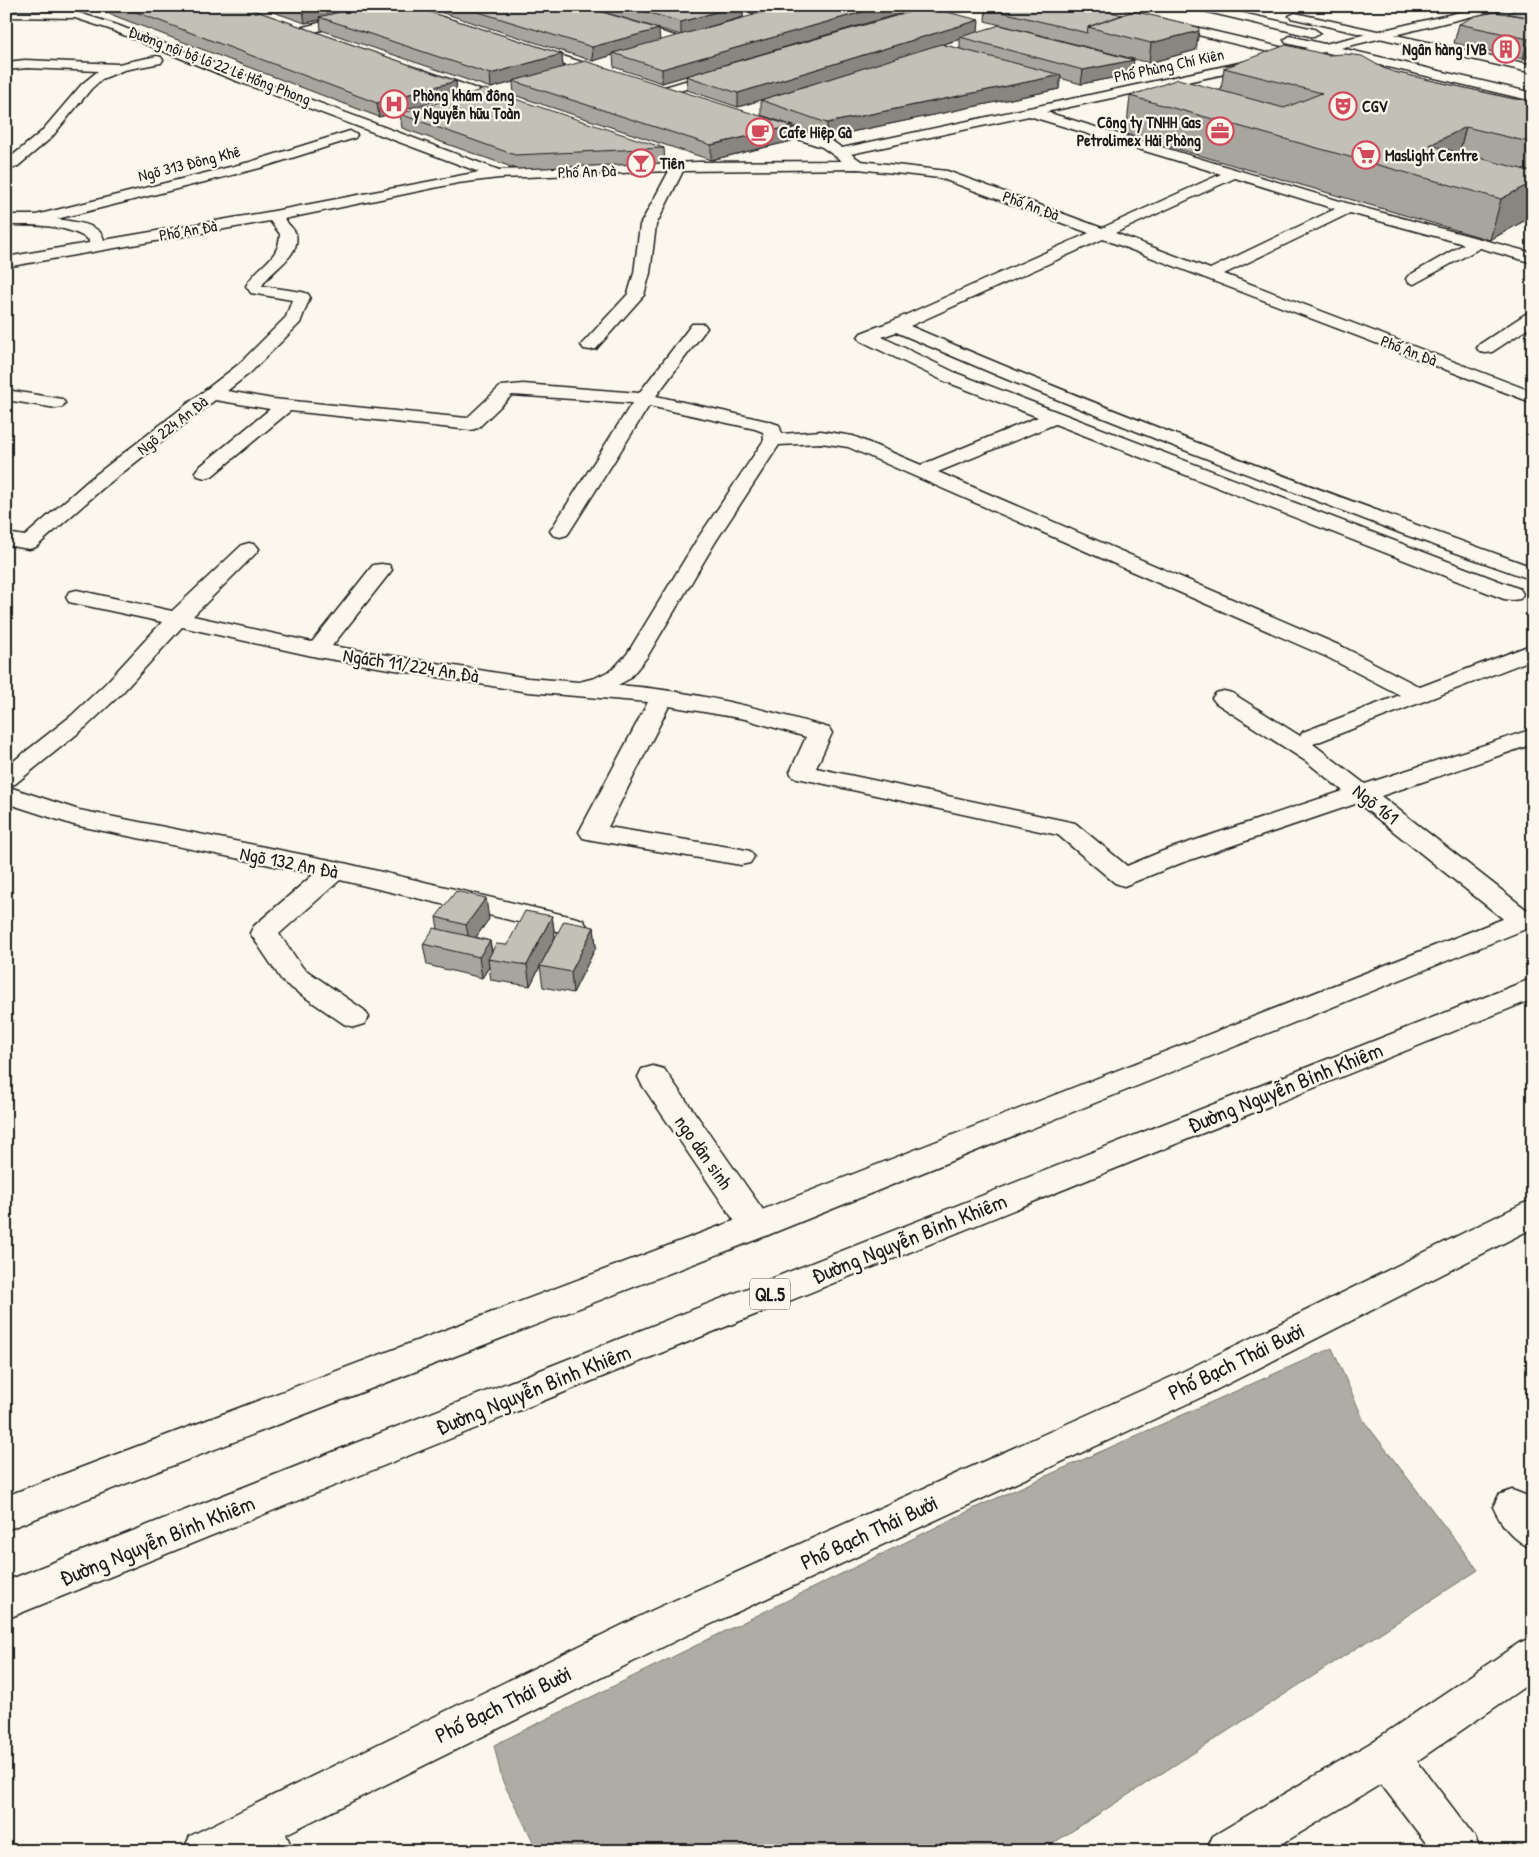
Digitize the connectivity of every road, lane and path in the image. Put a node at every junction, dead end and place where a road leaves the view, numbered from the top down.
1 (563, 6) edge
2 (715, 6) edge
3 (899, 6) edge
4 (1090, 6) edge
5 (1450, 6) edge
6 (1499, 6) edge
7 (398, 7) edge
8 (59, 10) edge
9 (1516, 10) edge
10 (1191, 11) edge
11 (923, 12) junction
12 (1279, 12) dead end
13 (414, 13) edge
14 (6, 14) edge
15 (904, 18) edge
16 (960, 22) edge
17 (734, 27) edge
18 (979, 27) edge
19 (90, 33) dead end
20 (1380, 34) junction
21 (1354, 36) junction
22 (321, 38) edge
23 (1300, 42) junction
24 (1326, 42) junction
25 (515, 45) edge
26 (663, 48) edge
27 (1269, 48) junction
28 (1380, 48) dead end
29 (132, 50) dead end
30 (939, 51) junction
31 (1296, 55) junction
32 (958, 56) edge
33 (1322, 61) edge
34 (607, 63) edge
35 (901, 63) edge
36 (6, 66) edge
37 (120, 68) junction
38 (404, 68) edge
39 (589, 69) junction
40 (737, 69) edge
41 (1533, 69) edge
42 (570, 74) edge
43 (626, 80) edge
44 (1095, 86) junction
45 (506, 92) dead end
46 (1133, 94) junction
47 (1172, 96) edge
48 (487, 97) junction
49 (1533, 97) edge
50 (682, 98) edge
51 (469, 102) edge
52 (524, 109) edge
53 (1030, 111) junction
54 (751, 113) edge
55 (397, 123) dead end
56 (331, 128) dead end
57 (379, 128) junction
58 (350, 135) junction
59 (366, 142) dead end
60 (834, 148) junction
61 (661, 154) edge
62 (698, 166) junction
63 (858, 166) junction
64 (678, 167) junction
65 (6, 168) edge
66 (432, 168) dead end
67 (499, 174) junction
68 (1233, 174) junction
69 (458, 179) junction
70 (1348, 208) junction
71 (274, 216) junction
72 (6, 220) edge
73 (36, 220) junction
74 (1103, 232) junction
75 (1478, 243) junction
76 (96, 248) junction
77 (45, 255) junction
78 (1533, 258) edge
79 (6, 262) edge
80 (1212, 274) junction
81 (6, 275) edge
82 (1414, 279) dead end
83 (1533, 317) edge
84 (896, 326) junction
85 (698, 328) dead end
86 (590, 345) dead end
87 (1486, 348) dead end
88 (212, 394) junction
89 (6, 395) edge
90 (1533, 398) edge
91 (644, 399) junction
92 (56, 403) dead end
93 (286, 405) junction
94 (1055, 418) junction
95 (773, 440) junction
96 (923, 471) junction
97 (205, 472) dead end
98 (560, 531) dead end
99 (6, 539) edge
100 (249, 549) dead end
101 (381, 570) dead end
102 (1533, 574) edge
103 (1512, 594) dead end
104 (77, 597) dead end
105 (178, 618) junction
106 (317, 650) junction
107 (1533, 651) edge
108 (576, 688) junction
109 (1418, 696) junction
110 (662, 697) junction
111 (1224, 698) dead end
112 (1312, 736) dead end
113 (1533, 736) edge
114 (1363, 793) junction
115 (10, 796) edge
116 (741, 857) dead end
117 (335, 870) junction
118 (1527, 918) edge
119 (573, 926) edge
120 (1533, 988) edge
121 (354, 1017) dead end
122 (653, 1078) dead end
123 (1533, 1213) edge
124 (756, 1226) junction
125 (6, 1513) edge
126 (6, 1600) edge
127 (1533, 1657) edge
128 (1387, 1757) junction
129 (265, 1837) edge
130 (206, 1851) edge
131 (1228, 1851) edge
132 (1459, 1851) edge

1 - 26 main road
2 - 17 main road
3 - 11 main road
4 - 27 main road
5 - 21 main road, Phố Phùng Chí Kiên
6 - 9 main road
6 - 20 main road, Phố Phùng Chí Kiên
7 - 13 main road
7 - 22 main road
8 - 14 main road, Đường nội bộ lô 22 Lê Hồng Phong
8 - 19 main road
8 - 57 main road, Đường nội bộ lô 22 Lê Hồng Phong
10 - 23 main road
10 - 24 main road
11 - 15 main road
11 - 16 main road
12 - 21 main road
18 - 30 main road
20 - 21 main road, Phố Phùng Chí Kiên
20 - 41 main road
21 - 24 main road, Phố Phùng Chí Kiên
21 - 28 main road
23 - 24 main road, Phố Phùng Chí Kiên
23 - 27 main road, Phố Phùng Chí Kiên
24 - 31 main road, Phố Phùng Chí Kiên
24 - 49 main road
25 - 39 main road
27 - 31 main road
27 - 44 main road, Phố Phùng Chí Kiên
29 - 37 main road, Đường nội bộ lô 22 Lê Hồng Phong
30 - 32 main road
30 - 35 main road
31 - 33 main road
31 - 46 main road, Phố Phùng Chí Kiên
34 - 39 main road
36 - 37 main road
37 - 65 main road
38 - 48 main road
39 - 42 main road
39 - 43 main road
40 - 50 main road
44 - 46 main road
44 - 60 main road, Phố Phùng Chí Kiên
45 - 48 main road
46 - 47 main road
46 - 53 main road, Phố Phùng Chí Kiên
48 - 51 main road
48 - 52 main road
53 - 60 main road, Phố Phùng Chí Kiên
53 - 68 main road
54 - 60 main road
55 - 57 main road
56 - 58 main road
57 - 67 main road, Đường nội bộ lô 22 Lê Hồng Phong
58 - 59 main road
58 - 73 main road, Ngõ 313 Đông Khê
60 - 62 main road
60 - 63 main road
61 - 62 main road
62 - 63 main road, Phố An Đà
62 - 64 main road, Phố An Đà
63 - 74 main road, Phố An Đà
64 - 67 main road, Phố An Đà
64 - 86 main road
66 - 69 main road
67 - 69 main road, Phố An Đà
68 - 70 main road
68 - 74 main road
69 - 71 main road, Phố An Đà
70 - 75 main road
70 - 80 main road
71 - 76 main road, Phố An Đà
71 - 88 main road, Ngõ 224 An Đà
72 - 73 main road
73 - 76 main road
74 - 80 main road, Phố An Đà
74 - 84 main road
75 - 78 main road
75 - 82 main road
76 - 77 main road, Phố An Đà
77 - 79 main road, Phố An Đà
77 - 81 main road
80 - 90 main road, Phố An Đà
83 - 87 main road
84 - 94 main road
84 - 102 main road
85 - 91 main road
88 - 93 main road
88 - 99 main road, Ngõ 224 An Đà
89 - 92 main road
91 - 93 main road
91 - 95 main road
91 - 98 main road
93 - 97 main road
94 - 96 main road
94 - 103 main road
95 - 96 main road
95 - 108 main road
96 - 109 main road
100 - 105 main road
101 - 106 main road
104 - 105 main road, Ngách 11/224 An Đà
105 - 106 main road, Ngách 11/224 An Đà
105 - 115 main road
106 - 108 main road, Ngách 11/224 An Đà
107 - 109 main road
108 - 110 main road, Ngách 11/224 An Đà
109 - 112 main road
110 - 114 main road, Ngách 11/224 An Đà
110 - 116 main road
111 - 114 main road, Ngõ 161
113 - 114 main road
114 - 118 main road, Ngõ 161
115 - 117 main road, Ngõ 132 An Đà
117 - 119 main road, Ngõ 132 An Đà
117 - 121 main road
118 - 124 main road
120 - 126 main road, Đường Nguyễn Bỉnh Khiêm / QL.5
122 - 124 main road, ngo dân sinh
123 - 129 main road, Phố Bạch Thái Bưởi
124 - 125 main road
127 - 128 main road
128 - 131 main road
128 - 132 main road
129 - 130 main road, Phố Bạch Thái Bưởi

